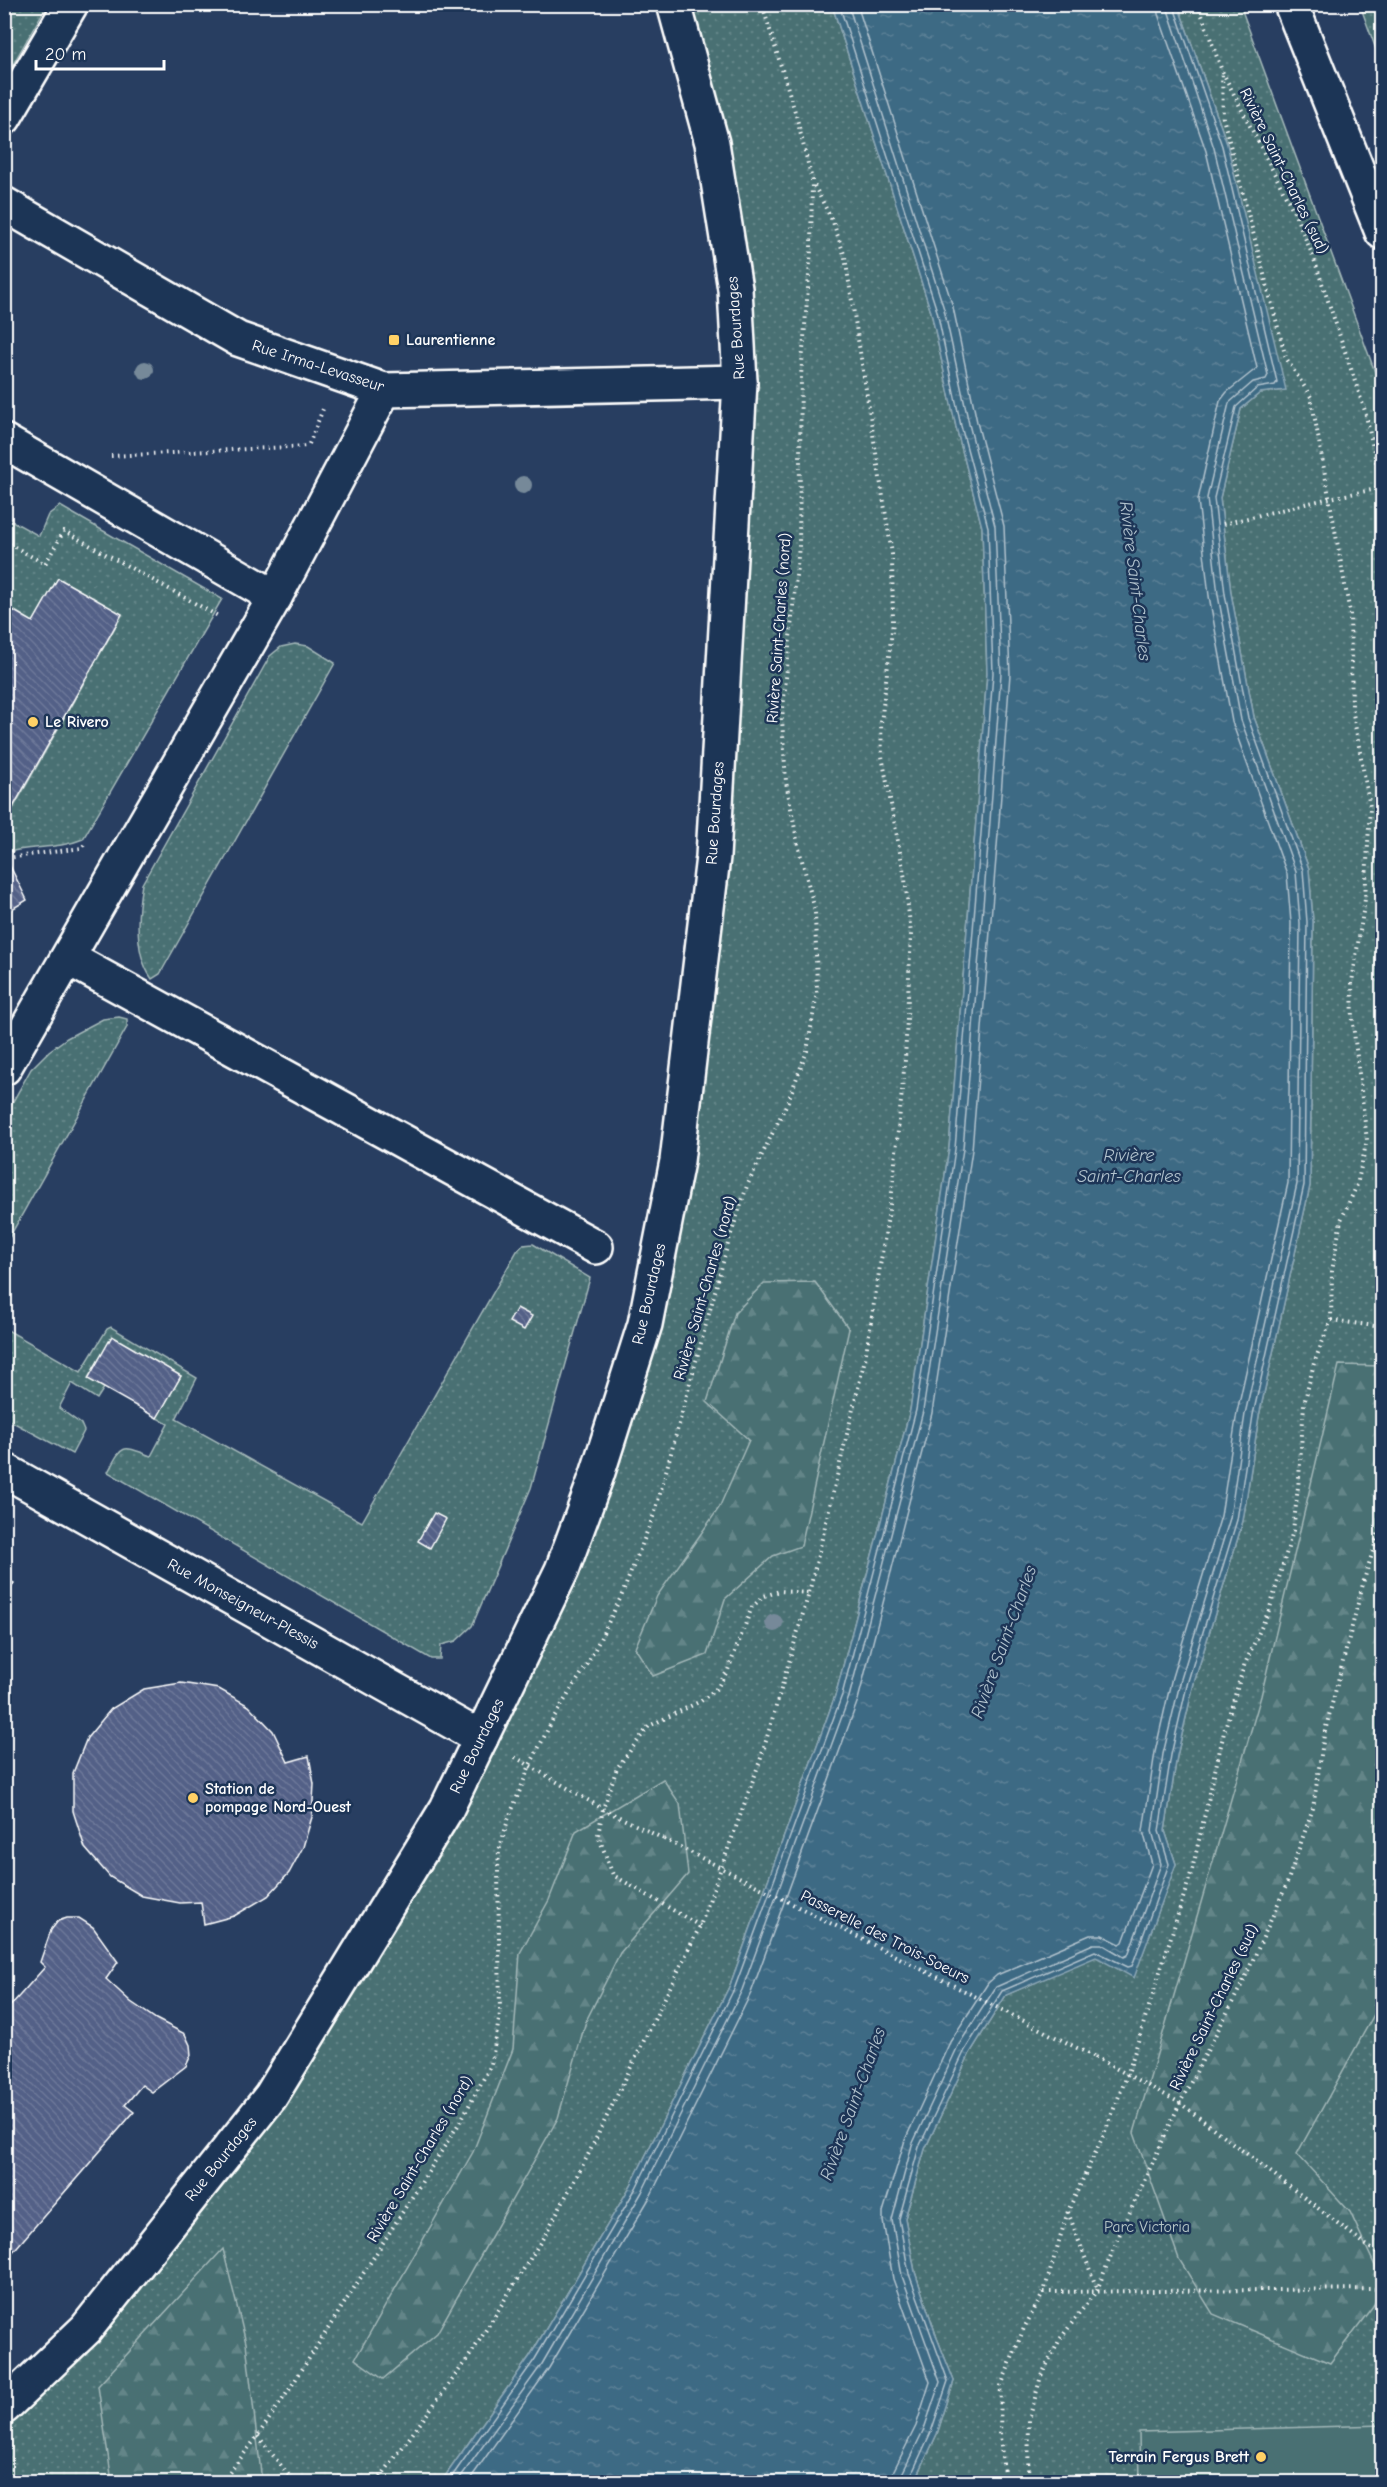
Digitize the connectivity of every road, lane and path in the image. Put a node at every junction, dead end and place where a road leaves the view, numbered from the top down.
1 (71, 4) edge
2 (674, 4) edge
3 (762, 4) edge
4 (1198, 4) edge
5 (1291, 4) edge
6 (1222, 70) junction
7 (4, 118) edge
8 (812, 180) junction
9 (4, 204) edge
10 (1383, 232) edge
11 (336, 375) junction
12 (740, 382) junction
13 (384, 390) junction
14 (4, 441) edge
15 (308, 447) junction
16 (106, 456) dead end
17 (303, 456) dead end
18 (1382, 488) edge
19 (1330, 498) junction
20 (1223, 524) dead end
21 (4, 541) edge
22 (239, 576) junction
23 (274, 597) junction
24 (218, 616) junction
25 (212, 626) dead end
26 (93, 834) dead end
27 (7, 858) dead end
28 (68, 958) junction
29 (4, 1068) edge
30 (596, 1247) dead end
31 (1330, 1320) junction
32 (1383, 1327) edge
33 (4, 1470) edge
34 (1383, 1522) edge
35 (809, 1593) junction
36 (481, 1738) junction
37 (530, 1765) junction
38 (603, 1809) junction
39 (700, 1926) junction
40 (1128, 2073) junction
41 (1180, 2103) junction
42 (1068, 2211) junction
43 (1383, 2257) edge
44 (1383, 2289) edge
45 (1097, 2290) junction
46 (1044, 2292) junction
47 (4, 2407) edge
48 (258, 2436) junction
49 (222, 2482) edge
50 (294, 2482) edge
51 (377, 2482) edge
52 (1005, 2482) edge
53 (1028, 2482) edge

1 - 7 main road
2 - 12 main road, Rue Bourdages
3 - 8 path, Rivière Saint-Charles (nord)
4 - 6 path, Rivière Saint-Charles (sud)
5 - 10 main road
6 - 18 path, Rivière Saint-Charles (sud)
6 - 19 path
8 - 35 path
8 - 37 path, Rivière Saint-Charles (nord)
9 - 11 main road, Rue Irma-Levasseur
11 - 13 main road, Rue Irma-Levasseur
11 - 15 path
12 - 13 main road, Rue Irma-Levasseur
12 - 36 main road, Rue Bourdages
13 - 23 main road
14 - 22 main road
15 - 16 path
15 - 17 path
18 - 19 path
19 - 20 path
19 - 31 path
21 - 24 path
22 - 23 main road
22 - 24 path
23 - 28 main road
24 - 25 path
26 - 27 path
28 - 29 main road
28 - 30 main road
31 - 32 path
31 - 40 path
33 - 36 main road, Rue Monseigneur-Plessis
34 - 41 path, Rivière Saint-Charles (sud)
35 - 38 path
35 - 39 path
36 - 47 main road, Rue Bourdages
37 - 38 path, Passerelle des Trois-Soeurs
37 - 48 path, Rivière Saint-Charles (nord)
38 - 39 path
38 - 40 path, Passerelle des Trois-Soeurs, bridge
39 - 51 path
40 - 41 path, Passerelle des Trois-Soeurs
40 - 42 path
41 - 43 path, Passerelle des Trois-Soeurs
41 - 45 path, Rivière Saint-Charles (sud)
42 - 45 path
42 - 46 path
44 - 45 path
45 - 46 path
45 - 53 path, Rivière Saint-Charles (sud)
46 - 52 path
48 - 49 path, Rivière Saint-Charles (nord)
48 - 50 path

